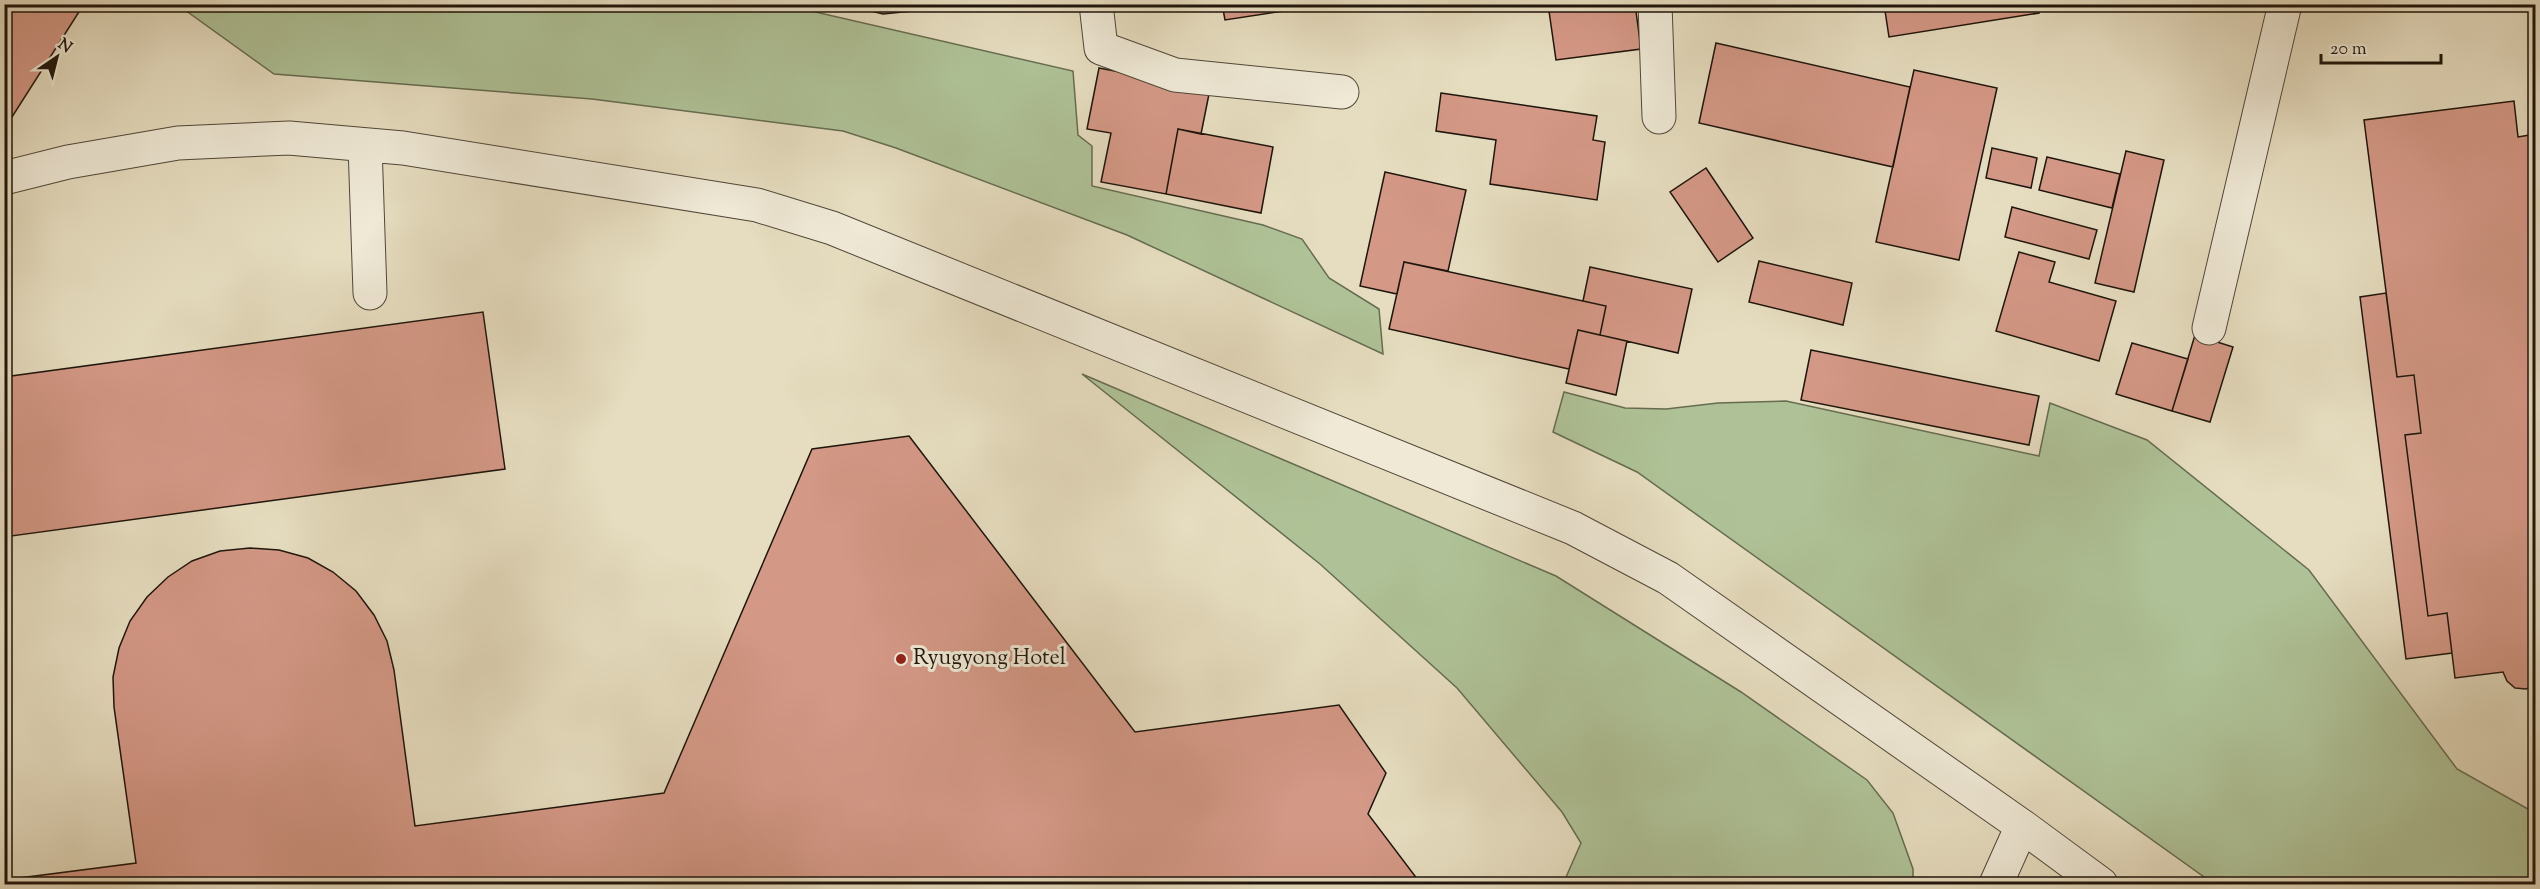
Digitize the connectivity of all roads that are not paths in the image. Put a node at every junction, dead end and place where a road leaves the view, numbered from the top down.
1 (1096, 4) edge
2 (1656, 4) edge
3 (2285, 4) edge
4 (1342, 92) dead end
5 (1659, 117) dead end
6 (365, 145) junction
7 (4, 178) edge
8 (370, 293) dead end
9 (2209, 328) dead end
10 (2022, 826) junction
11 (1996, 885) edge
12 (2101, 885) edge

1 - 4 street
2 - 5 street
3 - 9 street
6 - 7 street
6 - 8 street
6 - 10 street
10 - 11 street
10 - 12 street

